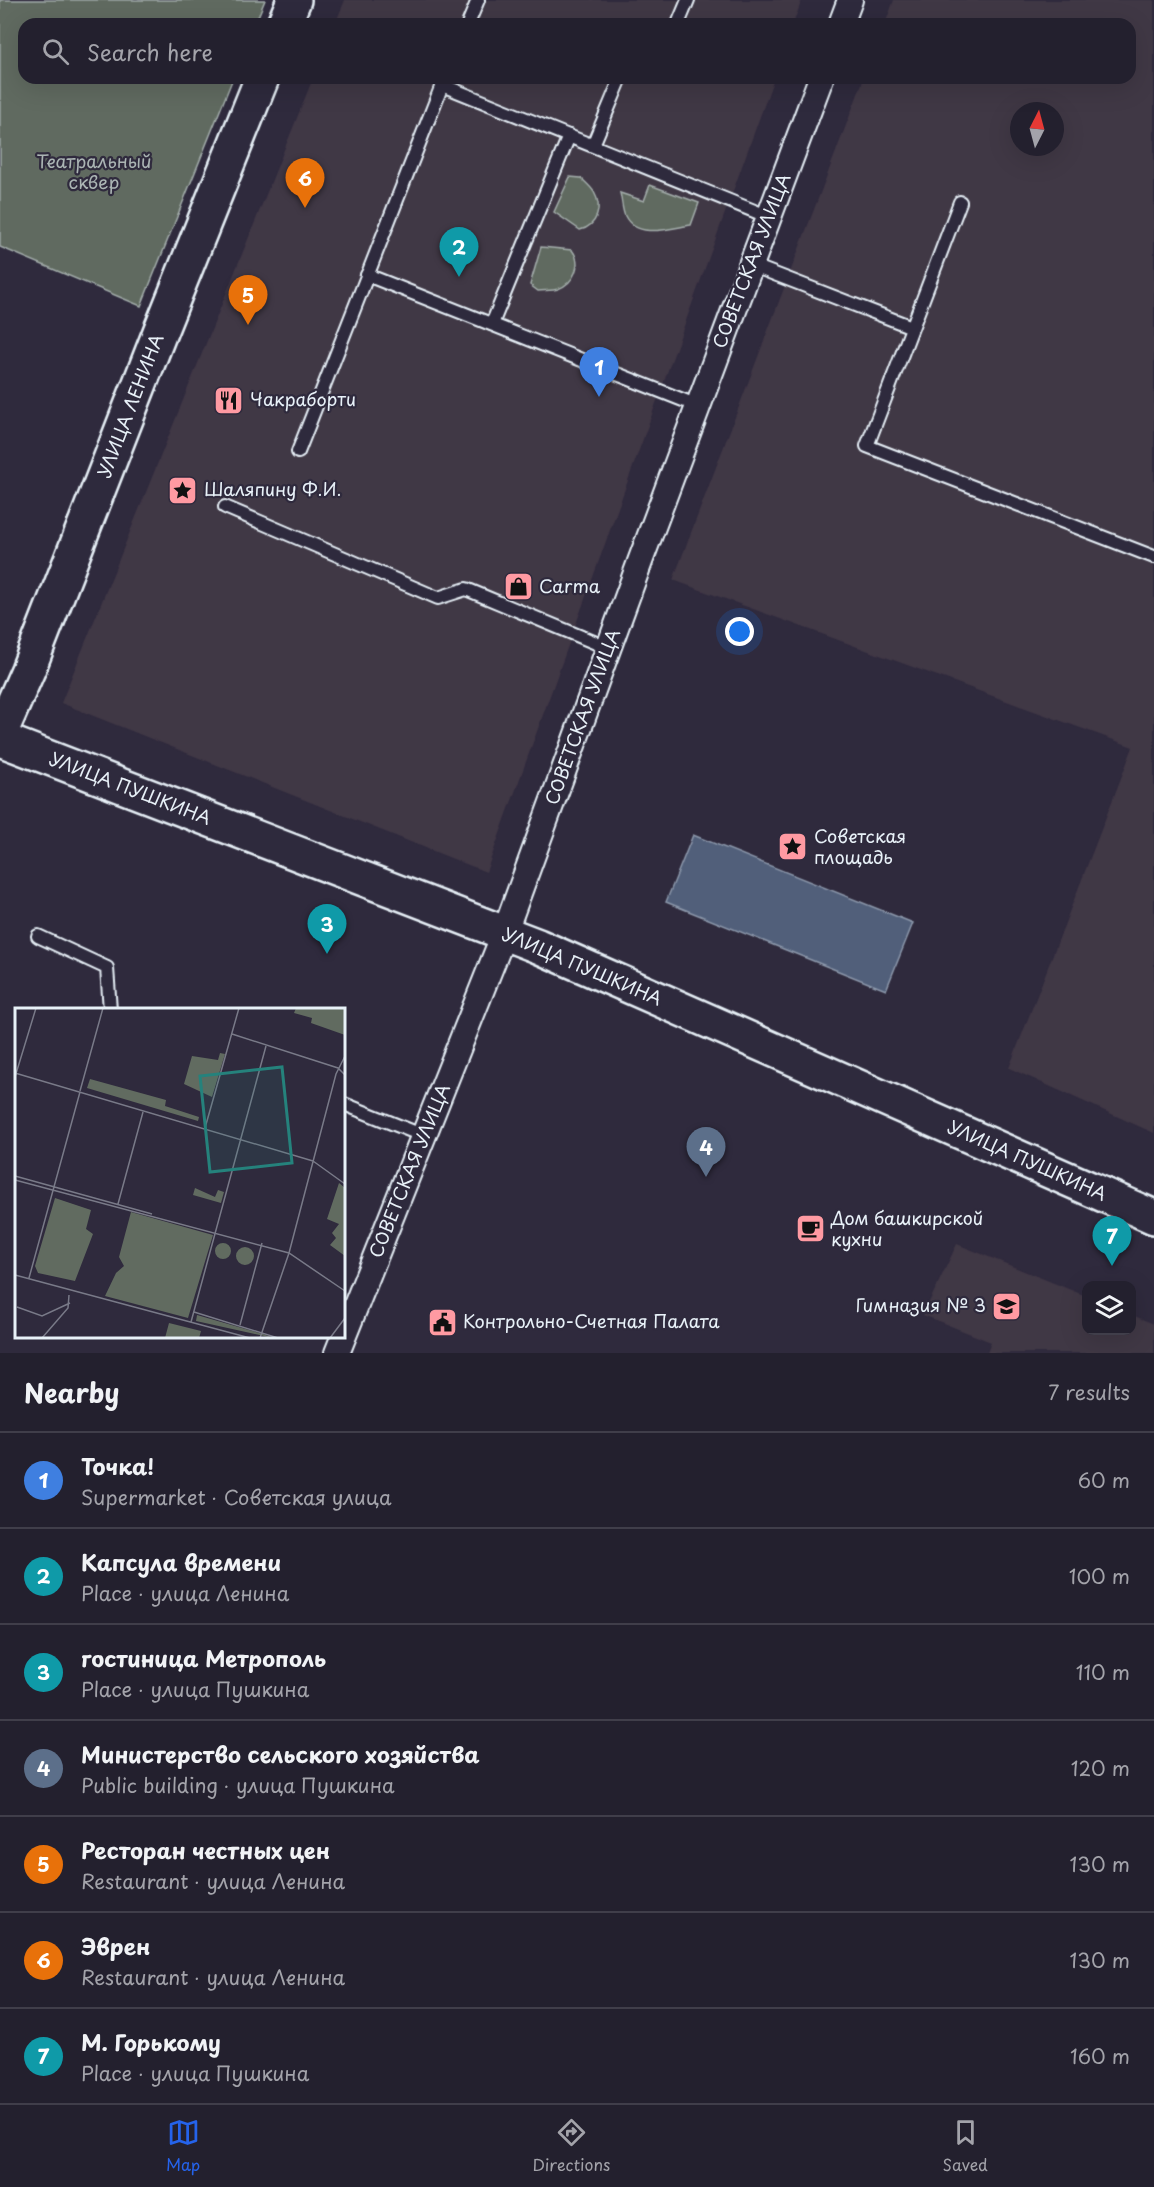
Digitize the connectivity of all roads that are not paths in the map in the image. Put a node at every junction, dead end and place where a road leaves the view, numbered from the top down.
1 (294, 0) edge
2 (478, 0) edge
3 (688, 0) edge
4 (850, 0) edge
5 (286, 18) edge
6 (470, 18) edge
7 (680, 18) edge
8 (843, 18) edge
9 (260, 84) edge
10 (443, 84) edge
11 (449, 84) edge
12 (618, 84) edge
13 (819, 84) edge
14 (569, 136) junction
15 (593, 145) junction
16 (960, 202) dead end
17 (769, 217) junction
18 (750, 265) junction
19 (368, 275) junction
20 (492, 324) junction
21 (912, 327) junction
22 (698, 406) junction
23 (298, 452) dead end
24 (225, 507) dead end
25 (1154, 558) edge
26 (608, 648) junction
27 (0, 734) edge
28 (0, 739) edge
29 (504, 934) junction
30 (38, 936) dead end
31 (110, 1008) edge
32 (345, 1104) edge
33 (424, 1136) junction
34 (1154, 1217) edge
35 (345, 1333) edge
36 (343, 1338) edge
37 (337, 1353) edge

1 - 5 main road
2 - 6 lane
3 - 7 lane
4 - 8 street
9 - 27 main road, УЛИЦА ЛЕНИНА
10 - 19 lane
11 - 14 lane
12 - 15 lane
13 - 17 street, СОВЕТСКАЯ УЛИЦА
14 - 15 lane
14 - 20 lane
15 - 17 lane
16 - 21 lane
17 - 18 street, СОВЕТСКАЯ УЛИЦА
18 - 21 lane
18 - 22 street, СОВЕТСКАЯ УЛИЦА
19 - 20 lane
19 - 23 lane
20 - 22 lane
21 - 25 lane
22 - 26 street, СОВЕТСКАЯ УЛИЦА
24 - 26 lane
26 - 29 street, СОВЕТСКАЯ УЛИЦА
28 - 29 main road, УЛИЦА ПУШКИНА
29 - 33 street, СОВЕТСКАЯ УЛИЦА
29 - 34 main road, УЛИЦА ПУШКИНА
30 - 31 lane
32 - 33 lane
33 - 35 street, СОВЕТСКАЯ УЛИЦА
36 - 37 street, СОВЕТСКАЯ УЛИЦА

